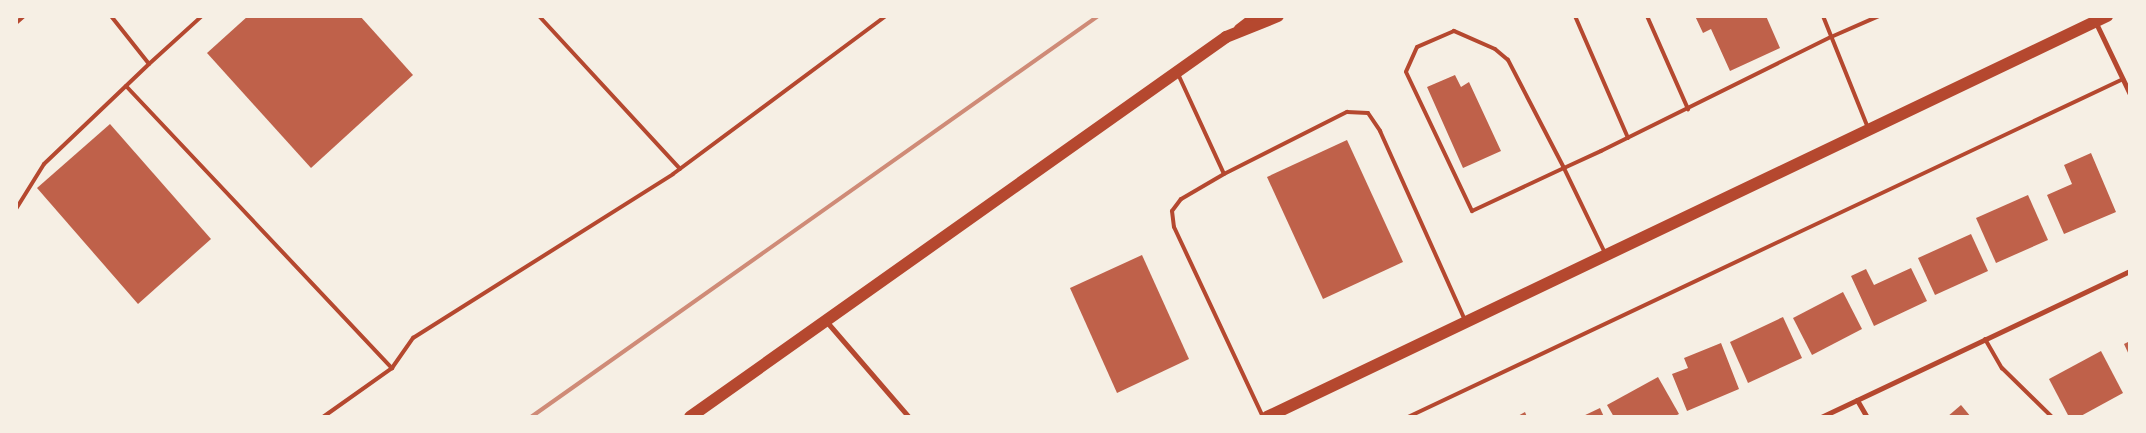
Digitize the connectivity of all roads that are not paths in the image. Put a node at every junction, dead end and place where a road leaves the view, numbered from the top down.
1 (24, 16) edge
2 (111, 16) edge
3 (202, 16) edge
4 (539, 16) edge
5 (886, 16) edge
6 (1254, 16) edge
7 (1278, 16) edge
8 (1575, 16) edge
9 (1648, 16) edge
10 (1823, 16) edge
11 (1879, 16) edge
12 (2098, 18) edge
13 (16, 23) edge
14 (1226, 37) junction
15 (1831, 37) junction
16 (149, 64) junction
17 (1177, 72) junction
18 (2123, 79) junction
19 (126, 86) junction
20 (2130, 94) edge
21 (1688, 109) junction
22 (1868, 129) junction
23 (1628, 138) junction
24 (1564, 168) junction
25 (680, 169) junction
26 (1224, 174) junction
27 (16, 209) edge
28 (1605, 254) junction
29 (2130, 271) edge
30 (826, 320) junction
31 (1465, 321) junction
32 (1985, 339) junction
33 (392, 368) junction
34 (1857, 400) junction
35 (323, 417) edge
36 (690, 417) edge
37 (909, 417) edge
38 (1265, 417) edge
39 (1408, 417) edge
40 (1821, 417) edge
41 (1866, 417) edge
42 (2052, 417) edge

1 - 13 lane
2 - 16 lane
3 - 16 lane
4 - 25 lane
5 - 25 lane
6 - 14 street
7 - 14 main road
8 - 23 lane
9 - 21 lane
10 - 15 lane
11 - 15 lane
12 - 18 street
12 - 22 main road
14 - 17 main road
15 - 21 lane
15 - 22 lane
16 - 19 lane
17 - 26 lane
17 - 30 main road
18 - 20 street
18 - 39 lane
19 - 27 lane
19 - 33 lane
21 - 23 lane
22 - 28 main road
23 - 24 lane
24 - 24 lane
24 - 28 lane
25 - 33 lane
26 - 31 lane
26 - 38 lane
28 - 31 main road
29 - 32 street
30 - 36 main road
30 - 37 street
31 - 38 main road
32 - 34 street
32 - 42 lane
33 - 35 lane
34 - 40 street
34 - 41 street

